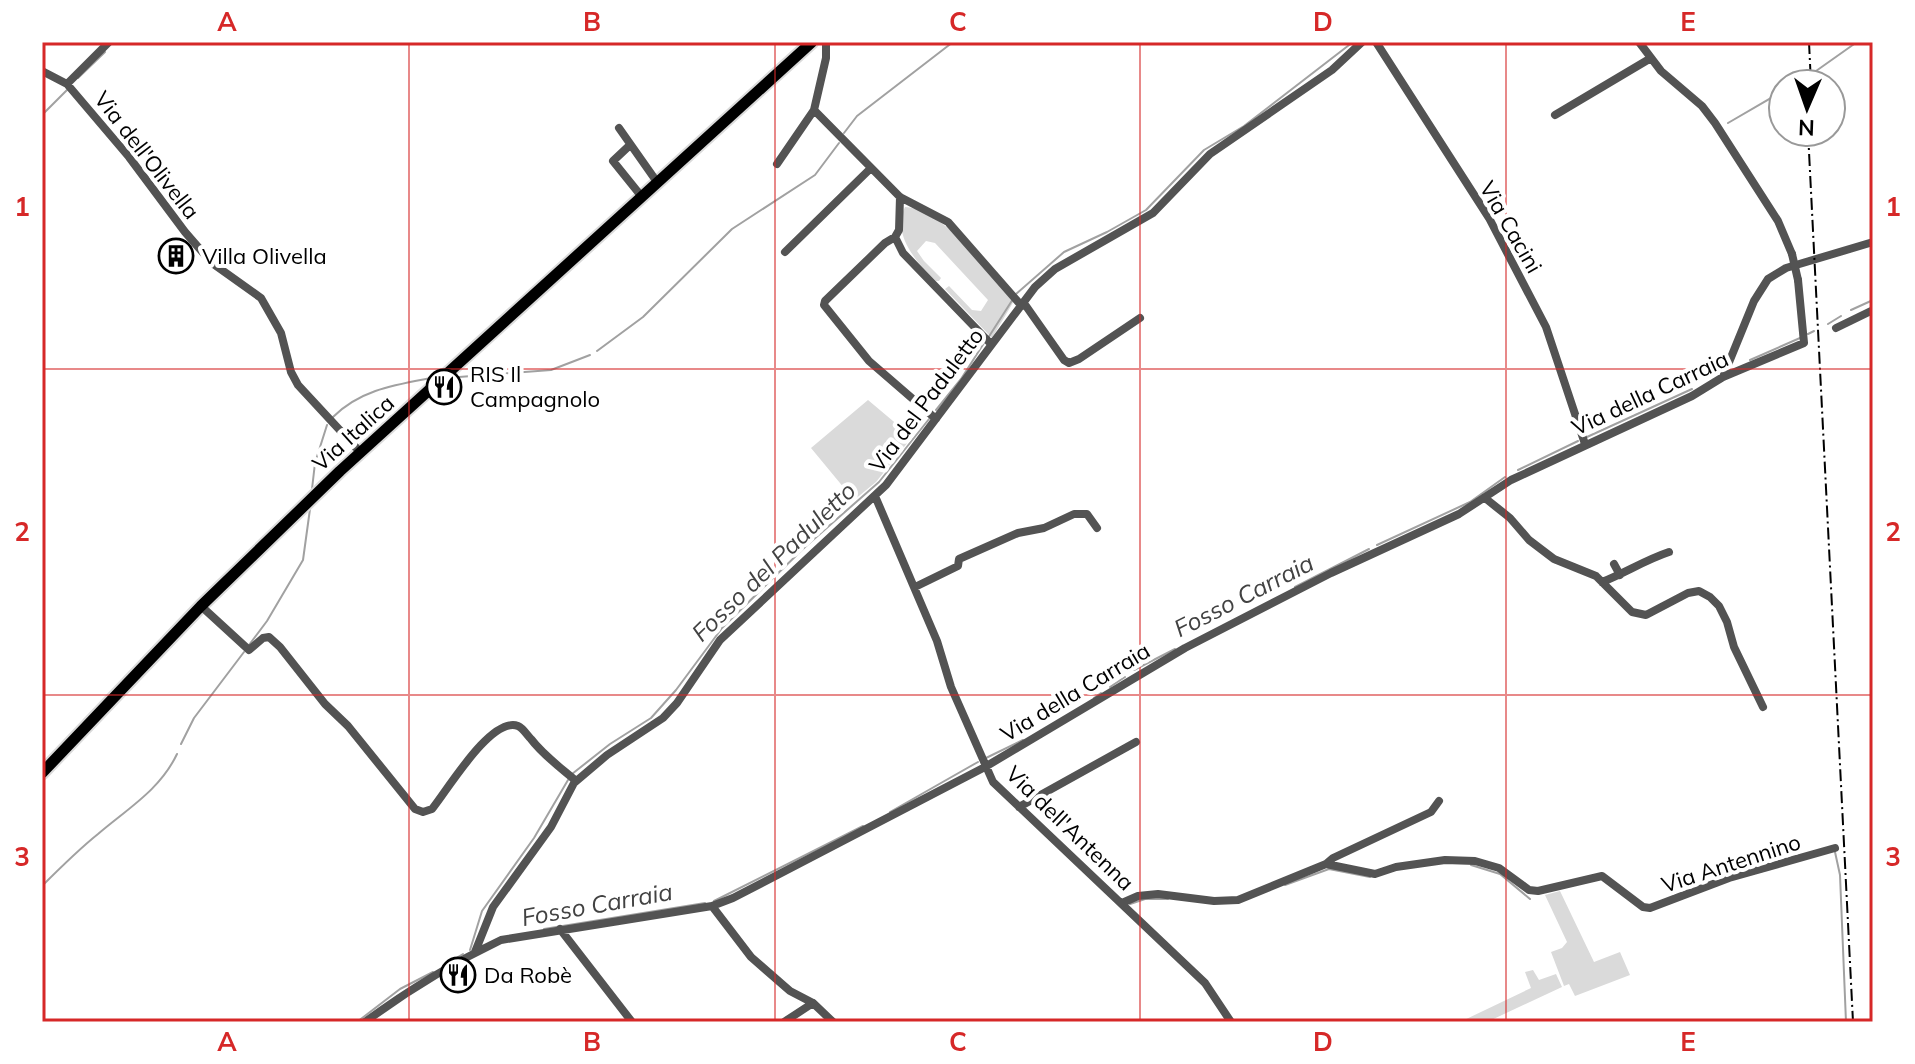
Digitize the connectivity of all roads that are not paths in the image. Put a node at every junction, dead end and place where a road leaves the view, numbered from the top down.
1 (109, 42) edge
2 (812, 42) edge
3 (826, 42) edge
4 (1362, 42) edge
5 (1376, 42) edge
6 (1639, 42) edge
7 (1651, 58) junction
8 (42, 71) edge
9 (67, 84) junction
10 (814, 110) junction
11 (1555, 115) dead end
12 (619, 128) dead end
13 (630, 145) junction
14 (777, 164) dead end
15 (871, 168) junction
16 (657, 182) junction
17 (642, 197) junction
18 (900, 197) junction
19 (895, 237) junction
20 (1873, 242) edge
21 (785, 252) dead end
22 (1019, 302) junction
23 (1873, 310) edge
24 (1140, 318) dead end
25 (1836, 328) dead end
26 (991, 344) junction
27 (1724, 373) junction
28 (936, 419) junction
29 (1585, 444) junction
30 (361, 453) junction
31 (875, 496) junction
32 (1485, 498) junction
33 (1097, 528) dead end
34 (1669, 552) dead end
35 (1614, 564) dead end
36 (1620, 575) junction
37 (1602, 582) junction
38 (915, 587) junction
39 (201, 606) junction
40 (1763, 707) dead end
41 (1136, 742) dead end
42 (985, 767) junction
43 (42, 773) edge
44 (572, 778) junction
45 (1439, 801) dead end
46 (1019, 807) junction
47 (1835, 848) dead end
48 (1326, 864) junction
49 (1122, 903) junction
50 (712, 906) junction
51 (560, 929) junction
52 (475, 952) junction
53 (813, 1003) junction
54 (365, 1022) edge
55 (632, 1022) edge
56 (784, 1022) edge
57 (833, 1022) edge
58 (1231, 1022) edge

1 - 9 street
2 - 16 main road, Via Italica
3 - 10 street
4 - 22 street, Via del Paduletto
5 - 29 street, Via Cacini
6 - 7 street
7 - 11 street
7 - 27 street, Via della Carraia, bridge
8 - 9 street, Via dell'Olivella
9 - 30 street, Via dell'Olivella
10 - 14 street
10 - 15 street
12 - 13 street
13 - 16 street
13 - 17 street
15 - 18 street
15 - 21 street
16 - 17 main road, Via Italica
17 - 30 main road, Via Italica
18 - 19 street
18 - 22 street
19 - 26 street
19 - 28 street
20 - 27 street, Via della Carraia
22 - 24 street
22 - 26 street, Via del Paduletto
23 - 25 street
26 - 28 street, Via del Paduletto
27 - 29 street, Via della Carraia
28 - 31 street, Via del Paduletto
29 - 32 street, Via della Carraia
30 - 39 main road, Via Italica
31 - 38 street, Via dell'Antenna
31 - 44 street, Via del Paduletto
32 - 37 street
32 - 42 street, Via della Carraia
33 - 38 street
34 - 36 street
35 - 36 street
36 - 37 street
37 - 40 street
38 - 42 street, Via dell'Antenna
39 - 43 main road, Via Italica
39 - 44 street
41 - 46 street
42 - 46 street, Via dell'Antenna
42 - 50 street, Via della Carraia
44 - 52 street, Via del Paduletto
45 - 48 street
46 - 49 street, Via dell'Antenna
47 - 48 street, Via Antennino
48 - 49 street
49 - 58 street, Via dell'Antenna
50 - 51 street, Via della Carraia
50 - 53 street
51 - 52 street, Via della Carraia
51 - 55 street
52 - 54 street
53 - 56 street
53 - 57 street

